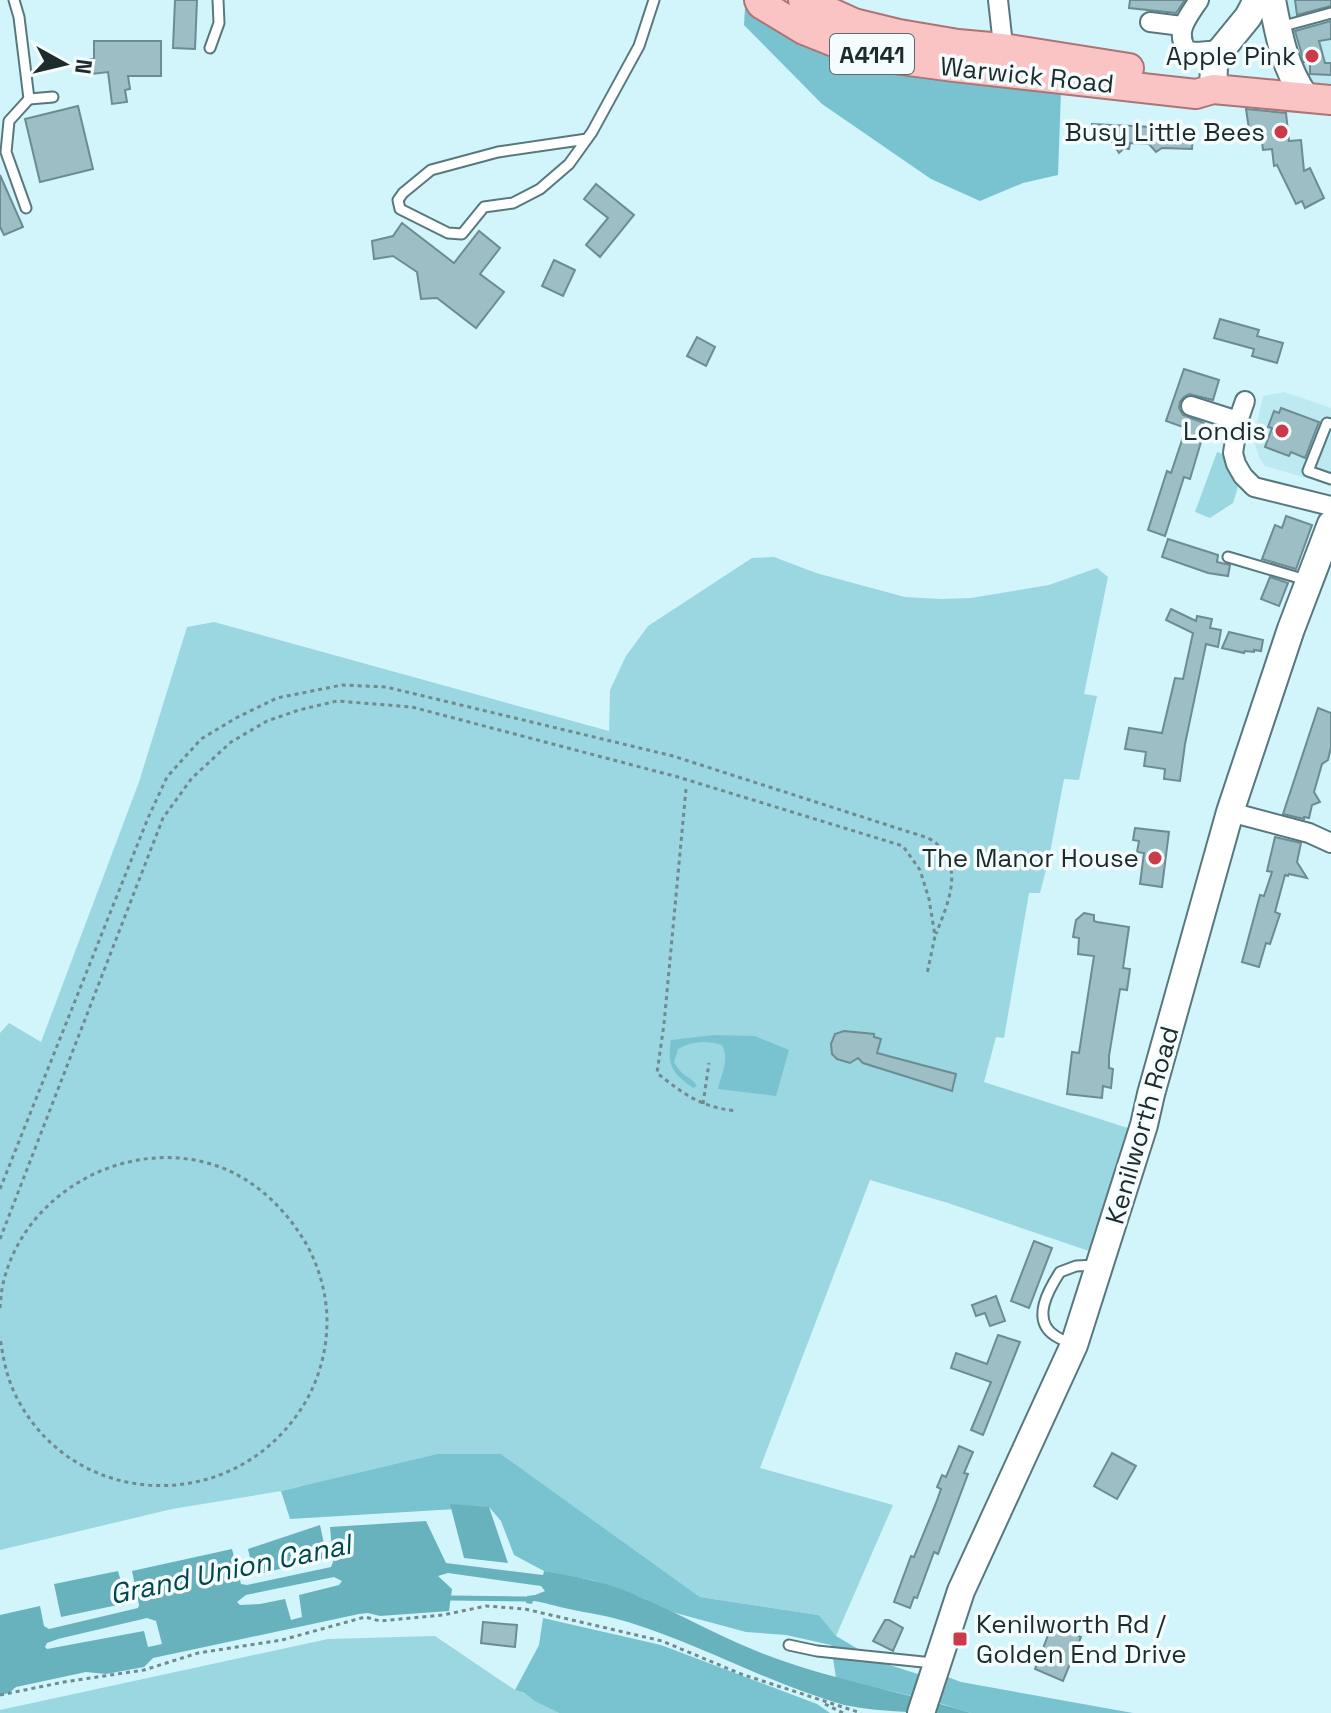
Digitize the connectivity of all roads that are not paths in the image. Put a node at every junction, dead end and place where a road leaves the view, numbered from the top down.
1 (14, 0) edge
2 (218, 0) edge
3 (654, 0) edge
4 (759, 0) edge
5 (803, 0) edge
6 (998, 0) edge
7 (1199, 0) edge
8 (1331, 13) edge
9 (1241, 20) edge
10 (1150, 22) dead end
11 (1277, 23) edge
12 (1182, 26) junction
13 (210, 48) dead end
14 (1000, 60) junction
15 (1213, 89) junction
16 (1266, 93) junction
17 (53, 97) dead end
18 (1318, 98) edge
19 (29, 99) junction
20 (587, 139) junction
21 (26, 208) dead end
22 (1245, 401) dead end
23 (1191, 406) dead end
24 (1238, 421) junction
25 (1331, 424) edge
26 (1331, 479) edge
27 (1331, 506) edge
28 (1329, 534) edge
29 (1228, 557) dead end
30 (1309, 581) junction
31 (1230, 812) junction
32 (1331, 843) edge
33 (1101, 1265) junction
34 (1074, 1345) junction
35 (789, 1645) dead end
36 (937, 1663) junction
37 (924, 1703) edge

1 - 19 lane
2 - 13 lane
3 - 20 lane
4 - 14 main road, Warwick Road / A4141
5 - 14 main road, Warwick Road / A4141
6 - 14 street
7 - 12 street
8 - 11 lane
9 - 11 main road
9 - 12 street
9 - 15 main road
10 - 12 street
11 - 16 main road
11 - 18 main road
14 - 15 main road, Warwick Road / A4141
15 - 16 main road, Warwick Road / A4141
16 - 18 main road, Warwick Road / A4141
17 - 19 lane
19 - 21 lane
20 - 20 lane
22 - 24 street
23 - 24 street
24 - 27 street
25 - 26 lane
28 - 30 main road, Kenilworth Road
29 - 30 lane
30 - 31 main road, Kenilworth Road
31 - 32 street
31 - 33 main road, Kenilworth Road
33 - 34 main road, Kenilworth Road
33 - 34 lane
34 - 36 main road, Kenilworth Road
35 - 36 lane
36 - 37 main road, Kenilworth Road

